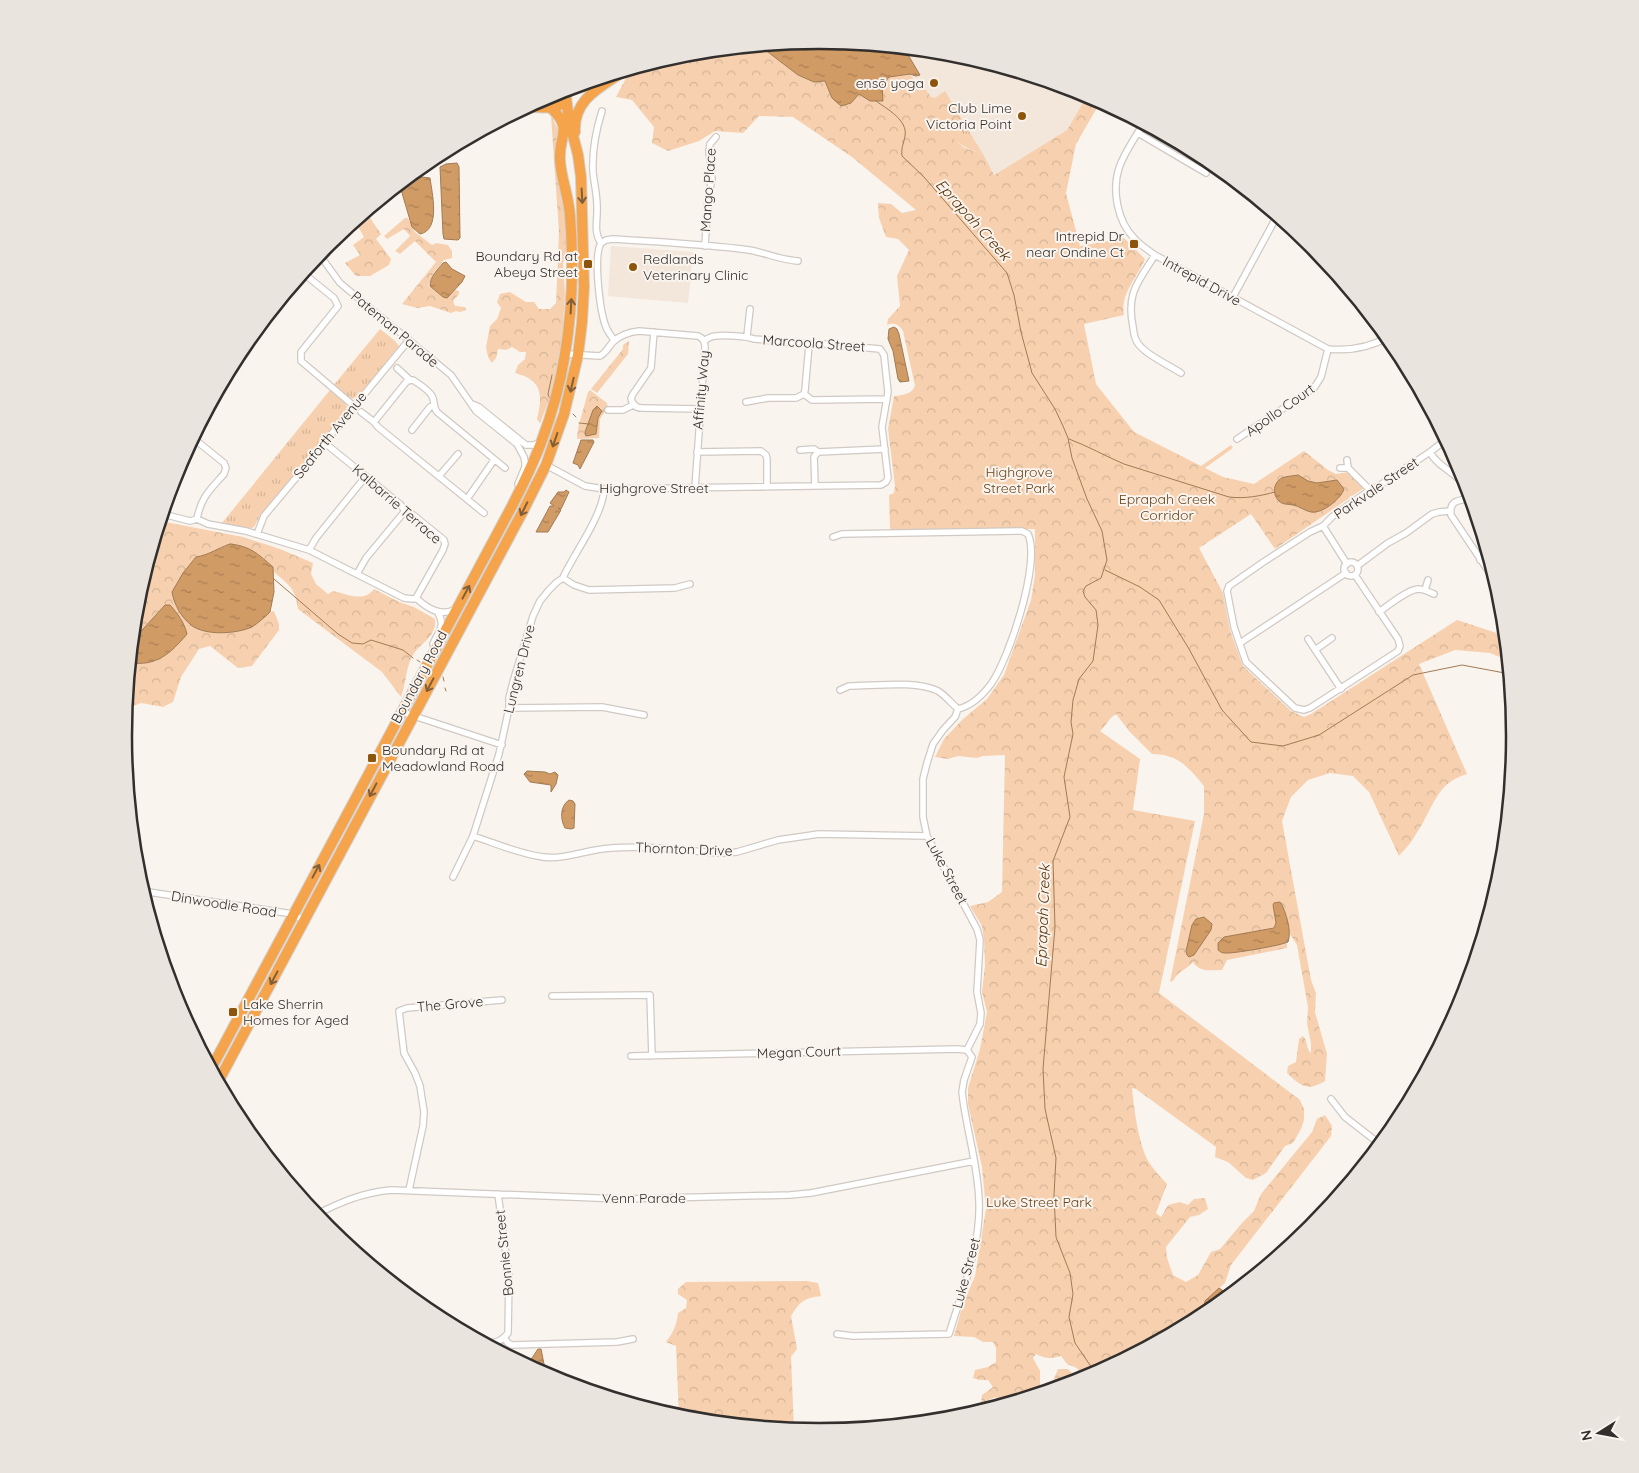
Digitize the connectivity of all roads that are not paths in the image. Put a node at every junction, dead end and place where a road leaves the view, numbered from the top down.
1 (604, 83) edge
2 (567, 97) edge
3 (563, 98) edge
4 (545, 106) edge
5 (551, 108) junction
6 (602, 111) dead end
7 (1140, 129) edge
8 (1138, 133) junction
9 (716, 136) dead end
10 (576, 148) junction
11 (1206, 173) dead end
12 (1275, 220) edge
13 (601, 243) junction
14 (705, 246) junction
15 (1155, 255) junction
16 (323, 260) edge
17 (798, 262) dead end
18 (308, 277) edge
19 (1233, 297) junction
20 (750, 309) dead end
21 (654, 332) junction
22 (748, 336) junction
23 (409, 340) junction
24 (614, 340) junction
25 (1381, 340) edge
26 (704, 341) junction
27 (809, 345) junction
28 (1328, 349) junction
29 (566, 354) junction
30 (578, 355) junction
31 (397, 368) dead end
32 (1181, 373) dead end
33 (410, 380) junction
34 (804, 394) junction
35 (887, 399) junction
36 (746, 402) dead end
37 (472, 404) junction
38 (434, 405) junction
39 (633, 405) junction
40 (354, 406) junction
41 (700, 409) junction
42 (608, 410) dead end
43 (361, 412) dead end
44 (374, 422) junction
45 (412, 430) dead end
46 (1237, 440) dead end
47 (542, 441) junction
48 (198, 442) edge
49 (1441, 443) edge
50 (326, 444) junction
51 (885, 449) junction
52 (800, 450) dead end
53 (696, 452) junction
54 (818, 452) junction
55 (1430, 452) junction
56 (458, 454) dead end
57 (494, 460) junction
58 (1347, 460) dead end
59 (546, 465) junction
60 (504, 468) dead end
61 (1340, 468) dead end
62 (1348, 468) junction
63 (366, 476) junction
64 (439, 476) junction
65 (1457, 478) edge
66 (886, 482) joint
67 (815, 486) junction
68 (767, 487) junction
69 (694, 488) junction
70 (604, 489) junction
71 (1370, 490) junction
72 (467, 499) junction
73 (1465, 500) edge
74 (512, 506) junction
75 (405, 511) junction
76 (1450, 511) junction
77 (484, 513) dead end
78 (168, 515) edge
79 (197, 519) junction
80 (1323, 526) junction
81 (257, 534) junction
82 (833, 537) dead end
83 (309, 550) junction
84 (1484, 557) edge
85 (1480, 560) junction
86 (1347, 564) junction
87 (1357, 566) junction
88 (1487, 569) edge
89 (1346, 573) junction
90 (357, 574) junction
91 (1355, 575) junction
92 (563, 578) junction
93 (1428, 580) dead end
94 (690, 584) dead end
95 (1425, 590) junction
96 (1434, 594) dead end
97 (416, 598) junction
98 (457, 609) junction
99 (1379, 612) junction
100 (438, 613) junction
101 (1332, 638) dead end
102 (1308, 639) dead end
103 (1240, 642) junction
104 (1315, 650) junction
105 (1341, 689) junction
106 (840, 690) dead end
107 (411, 694) junction
108 (510, 708) junction
109 (958, 709) junction
110 (402, 712) junction
111 (644, 715) dead end
112 (413, 717) junction
113 (502, 745) junction
114 (473, 836) junction
115 (927, 836) junction
116 (453, 877) dead end
117 (150, 892) edge
118 (293, 914) junction
119 (304, 921) junction
120 (552, 996) dead end
121 (502, 1000) dead end
122 (967, 1050) junction
123 (631, 1056) dead end
124 (652, 1056) junction
125 (215, 1062) edge
126 (222, 1075) edge
127 (1330, 1099) dead end
128 (1375, 1141) edge
129 (974, 1161) junction
130 (408, 1190) junction
131 (498, 1194) junction
132 (322, 1212) edge
133 (838, 1334) dead end
134 (503, 1339) junction
135 (632, 1339) dead end
136 (495, 1342) edge

1 - 10 highway
2 - 10 highway, Boundary Road
3 - 5 highway
4 - 5 highway
29 -> 5 highway, Boundary Road
6 - 13 street
7 - 8 street, Intrepid Drive
8 - 11 street
8 - 15 street, Intrepid Drive
9 - 14 street, Mango Place
10 -> 30 highway, Boundary Road
12 - 19 street
13 - 14 street
13 - 24 street
14 - 17 street
15 - 19 street, Intrepid Drive
15 - 32 street
16 - 23 street, Pateman Parade
18 - 40 street
19 - 28 street, Intrepid Drive
20 - 22 street
21 - 24 street, Affinity Way
21 - 26 street, Affinity Way
21 - 39 street
22 - 26 street, Marcoola Street
22 - 27 street, Marcoola Street
23 - 37 street, Pateman Parade
23 - 40 street, Seaforth Avenue
24 - 30 street, Affinity Way
25 - 28 street
26 - 41 street, Affinity Way
27 - 34 street
27 - 35 street, Marcoola Street
28 - 46 street, Apollo Court
29 - 30 street
29 - 47 highway, Boundary Road
30 -> 59 highway, Boundary Road
31 - 33 street
33 - 38 street
33 - 44 street
34 - 35 street
34 - 36 street
35 - 51 street, Marcoola Street
37 - 47 street, Pateman Parade
37 - 74 street, Pateman Parade
38 - 45 street
38 - 57 street
39 - 41 street
39 - 42 street
40 - 50 street, Seaforth Avenue
41 - 53 street, Affinity Way
43 - 44 street
44 - 64 street
47 - 74 highway, Boundary Road
48 - 79 street
49 - 55 street, Parkvale Street
50 - 63 street, Kalbarrie Terrace
50 - 81 street, Seaforth Avenue
51 - 54 street
51 - 66 street, Marcoola Street
52 - 54 street
53 - 68 street
53 - 69 street, Affinity Way
54 - 67 street
55 - 65 street
55 - 71 street, Parkvale Street
56 - 64 street
57 - 60 street
57 - 72 street
58 - 62 street
59 - 70 street, Highgrove Street
59 -> 112 highway, Boundary Road
61 - 62 street
62 - 71 street
63 - 75 street, Kalbarrie Terrace
63 - 83 street
64 - 72 street
66 - 67 street, Highgrove Street
67 - 68 street, Highgrove Street
68 - 69 street, Highgrove Street
69 - 70 street, Highgrove Street
70 - 92 street, Lungren Drive
71 - 80 street, Parkvale Street
72 - 77 street
73 - 76 street
98 -> 74 highway, Boundary Road
75 - 90 street
75 - 97 street, Kalbarrie Terrace
76 - 85 street
76 - 87 street
78 - 79 street
79 - 81 street
80 - 86 street
80 - 103 street, Parkvale Street
81 - 83 street
82 - 109 street, Luke Street
83 - 90 street
84 - 85 street
85 - 88 street
86 - 87 street
86 - 89 street
87 - 91 street
89 - 91 street
89 - 103 street
90 - 97 street
91 - 99 street
92 - 94 street
92 - 108 street, Lungren Drive
93 - 95 street
95 - 96 street
95 - 99 street
97 - 100 street
98 - 100 street
98 - 107 highway, Boundary Road
99 - 105 street
100 - 107 street
101 - 104 street
102 - 104 street
103 - 105 street
104 - 105 street
106 - 109 street
107 - 110 highway, Boundary Road
108 - 111 street
108 - 113 street, Lungren Drive
109 - 115 street, Luke Street
110 - 112 street
118 -> 110 highway, Boundary Road
112 - 113 street
112 -> 119 highway, Boundary Road
113 - 114 street, Lungren Drive
114 - 115 street, Thornton Drive
114 - 116 street, Lungren Drive
115 - 122 street, Luke Street
117 - 118 street, Dinwoodie Road
118 - 119 street, Dinwoodie Road
118 - 125 highway, Boundary Road
119 -> 126 highway, Boundary Road
120 - 124 street
121 - 130 street, The Grove
122 - 124 street, Megan Court
122 - 129 street, Luke Street
123 - 124 street, Megan Court
127 - 128 street
129 - 131 street, Venn Parade
129 - 133 street, Luke Street
130 - 131 street, Venn Parade
130 - 132 street, Venn Parade
131 - 134 street, Bonnie Street
134 - 135 street
134 - 136 street

